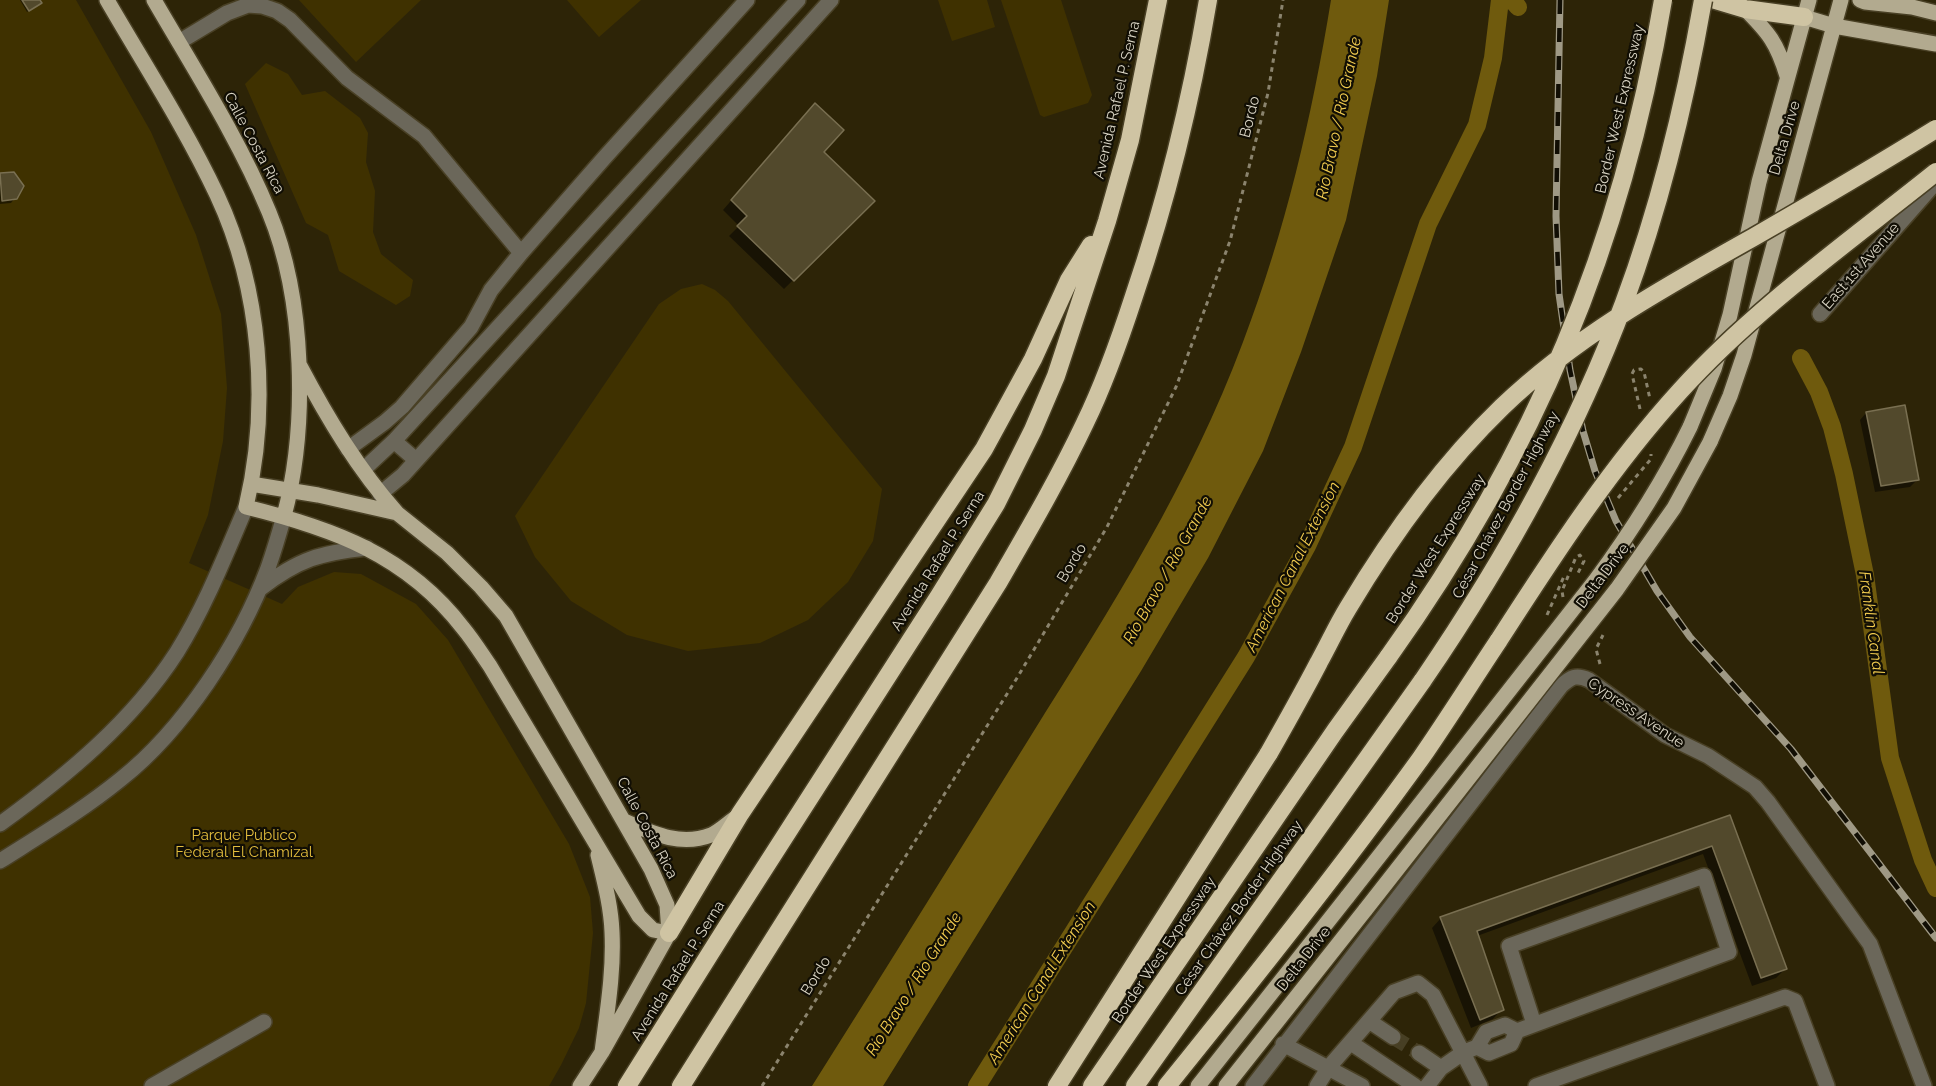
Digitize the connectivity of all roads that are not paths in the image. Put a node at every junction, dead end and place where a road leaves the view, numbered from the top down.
1 (107, 0) edge
2 (154, 0) edge
3 (747, 0) edge
4 (798, 0) edge
5 (831, 0) edge
6 (1158, 0) edge
7 (1208, 0) edge
8 (1663, 0) edge
9 (1703, 0) edge
10 (1715, 0) edge
11 (1841, 0) edge
12 (1860, 0) edge
13 (1908, 4) edge
14 (1745, 9) junction
15 (1807, 9) edge
16 (1936, 13) edge
17 (1834, 26) junction
18 (179, 42) junction
19 (1936, 44) edge
20 (1788, 76) junction
21 (705, 102) junction
22 (715, 128) junction
23 (1936, 129) edge
24 (1936, 163) edge
25 (1936, 172) edge
26 (1936, 182) edge
27 (1902, 218) junction
28 (1107, 221) junction
29 (521, 253) junction
30 (1820, 314) dead end
31 (300, 366) junction
32 (426, 407) junction
33 (447, 426) junction
34 (394, 441) junction
35 (348, 449) junction
36 (416, 460) junction
37 (363, 470) junction
38 (252, 484) junction
39 (291, 492) junction
40 (380, 494) junction
41 (246, 507) junction
42 (397, 513) junction
43 (284, 516) junction
44 (367, 548) junction
45 (258, 590) junction
46 (740, 814) junction
47 (624, 821) junction
48 (0, 824) edge
49 (593, 838) junction
50 (0, 861) edge
51 (669, 933) junction
52 (1368, 1021) junction
53 (264, 1022) dead end
54 (1534, 1024) junction
55 (1394, 1037) tunnel mouth
56 (1351, 1043) junction
57 (1283, 1044) junction
58 (1470, 1049) junction
59 (602, 1052) junction
60 (1419, 1053) tunnel mouth
61 (1329, 1067) junction
62 (1441, 1068) junction
63 (152, 1086) edge
64 (580, 1086) edge
65 (627, 1086) edge
66 (681, 1086) edge
67 (1057, 1086) edge
68 (1092, 1086) edge
69 (1135, 1086) edge
70 (1167, 1086) edge
71 (1198, 1086) edge
72 (1226, 1086) edge
73 (1252, 1086) edge
74 (1317, 1086) edge
75 (1362, 1086) edge
76 (1415, 1086) edge
77 (1427, 1086) edge
78 (1480, 1086) edge
79 (1536, 1086) edge
80 (1827, 1086) edge
81 (1924, 1086) edge

1 - 38 main road
2 - 18 main road, Calle Costa Rica
3 - 29 street
4 - 21 street
5 - 22 street
6 - 28 highway, Avenida Rafael P. Serna
7 - 66 highway
8 - 68 highway, Border West Expressway, bridge
9 - 69 highway, César Chávez Border Highway, bridge
10 - 14 highway
11 - 17 main road, Delta Drive
12 - 13 main road
13 - 16 main road
14 - 15 highway
14 - 20 main road
15 - 17 main road
15 - 20 main road, Delta Drive
17 - 19 main road
17 - 72 main road, Delta Drive, bridge
18 - 29 street
18 - 31 main road, Calle Costa Rica
20 - 71 main road, Delta Drive, bridge
21 - 22 street
21 - 32 street
22 - 33 street
23 - 67 highway, bridge
24 - 27 street, East 1st Avenue
25 - 70 highway, bridge
26 - 27 street, East 1st Avenue
27 - 30 street, East 1st Avenue
28 - 46 highway
28 - 65 highway, Avenida Rafael P. Serna
29 - 35 street
31 - 35 main road
31 - 39 main road, Calle Costa Rica
32 - 33 street
32 - 34 street
33 - 36 street
34 - 36 street
34 - 37 street
35 - 37 main road
36 - 40 street
37 - 40 main road
38 - 39 main road, Calle Costa Rica
38 - 41 main road
39 - 42 main road, Calle Costa Rica
39 - 43 main road, Calle Costa Rica
40 - 42 main road
41 - 43 main road
41 - 48 street
42 - 47 main road, Calle Costa Rica
43 - 44 main road
43 - 45 street
44 - 45 street
44 - 49 main road
45 - 50 street
46 - 47 main road
46 - 51 highway
47 - 51 main road, Calle Costa Rica
49 - 51 main road
49 - 59 main road
51 - 59 main road
52 - 55 street
52 - 56 street
52 - 58 street
53 - 63 street
54 - 54 street
54 - 58 street
56 - 61 street
56 - 76 street
57 - 61 street
57 - 73 street, Cypress Avenue
57 - 81 street, Cypress Avenue
58 - 62 street
58 - 78 street
59 - 64 main road
60 - 62 street
61 - 74 street
61 - 75 street
62 - 77 street
79 - 80 street

